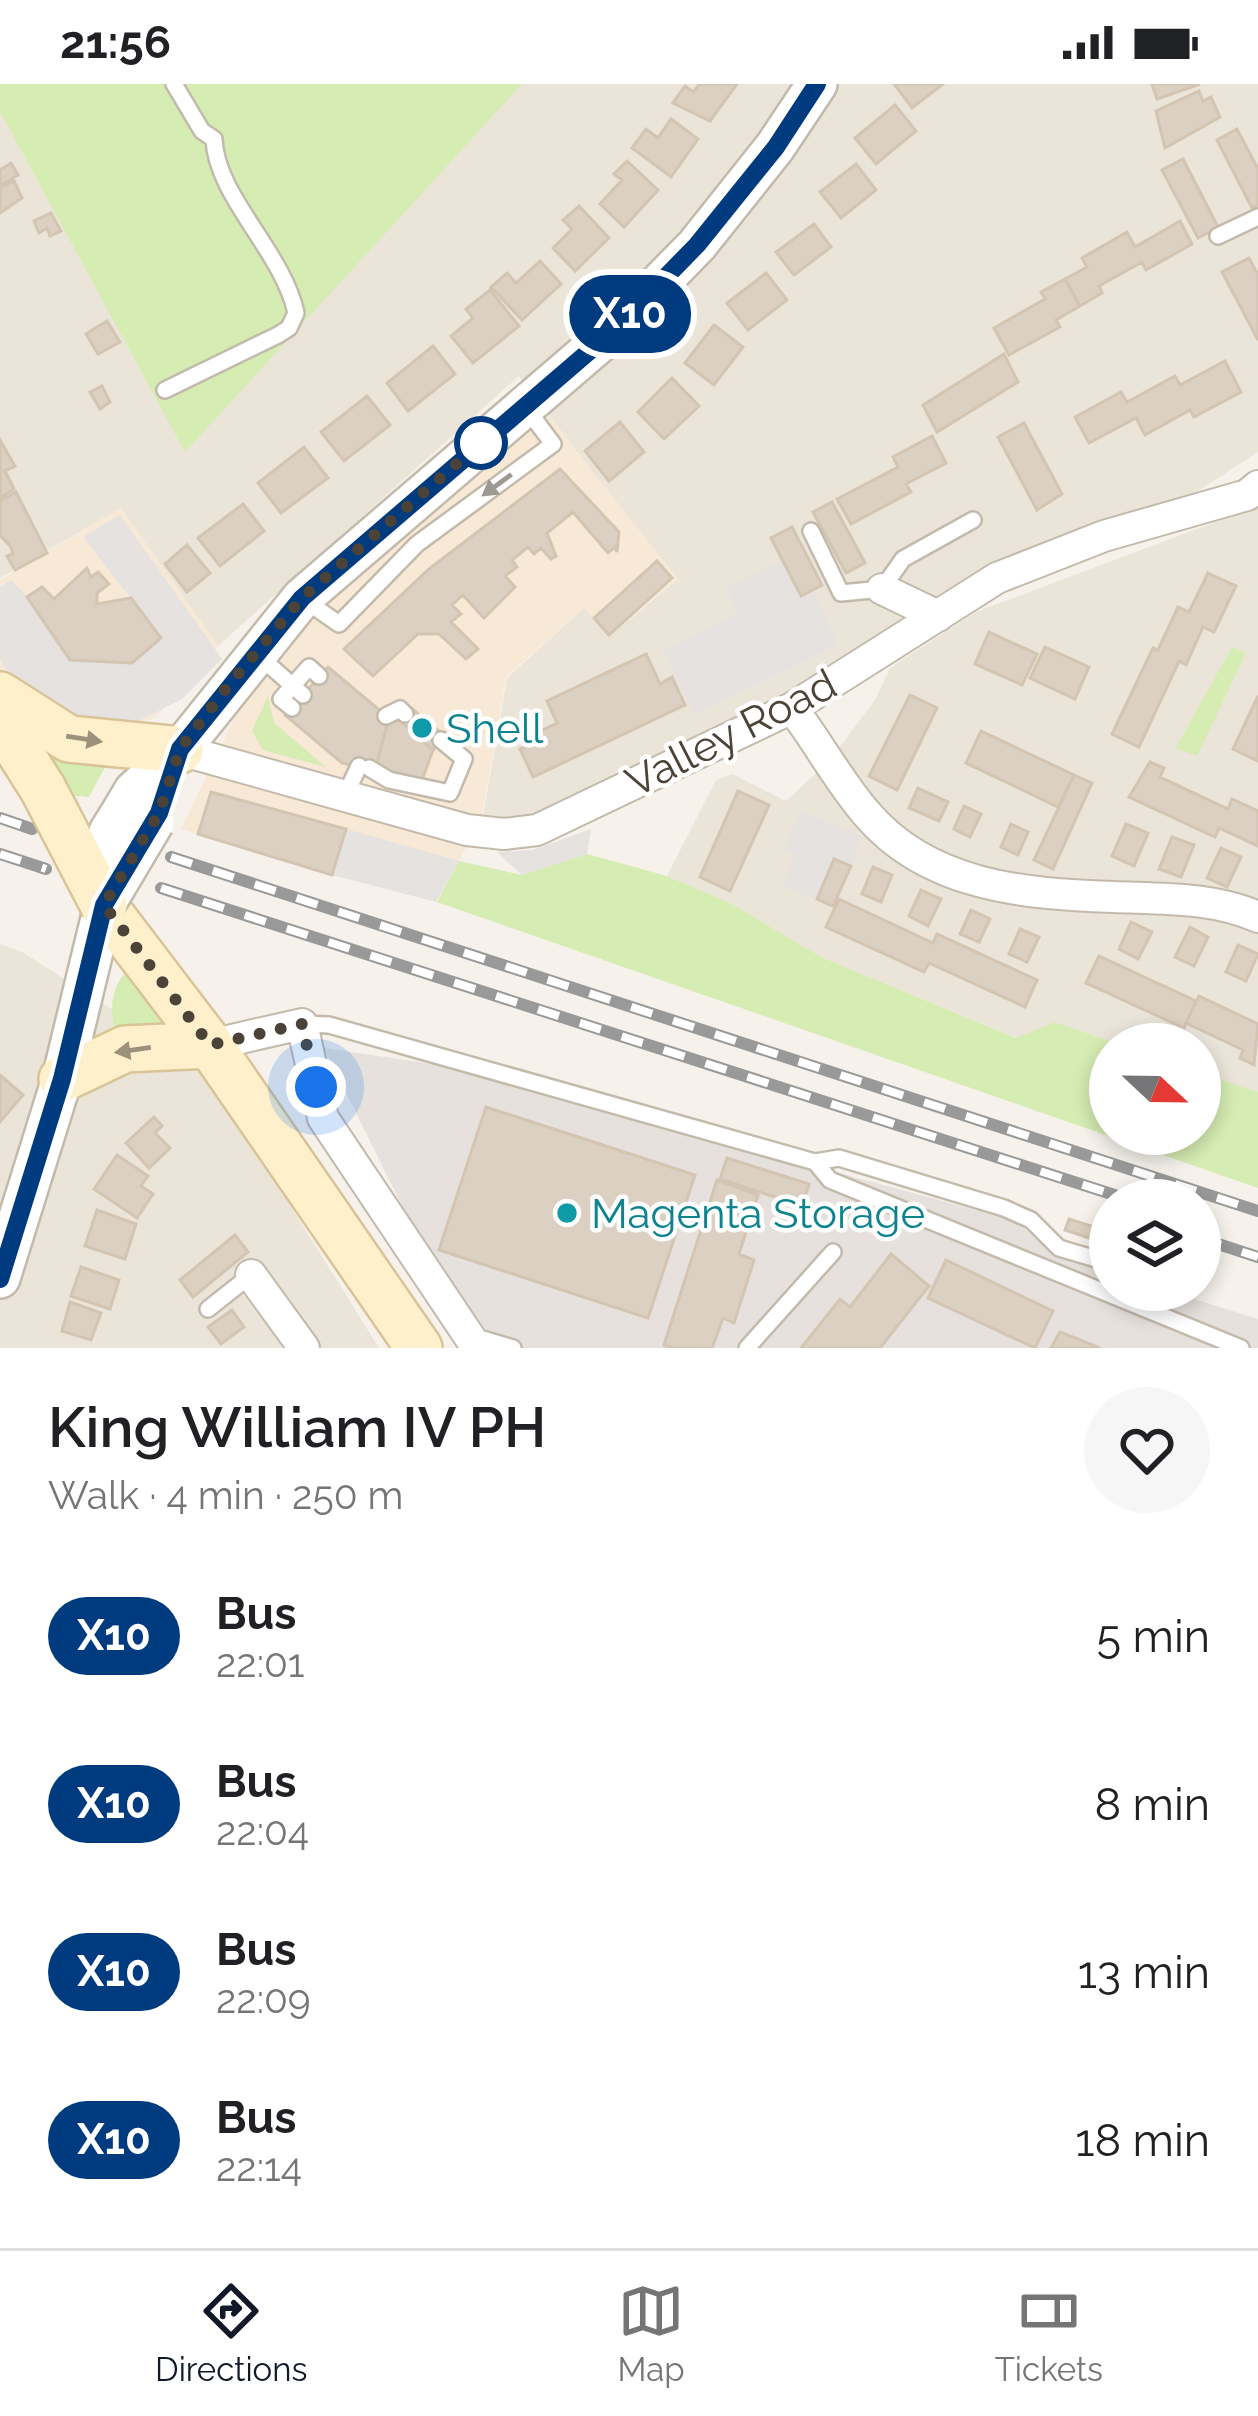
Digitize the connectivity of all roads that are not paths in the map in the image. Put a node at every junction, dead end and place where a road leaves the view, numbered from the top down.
1 (174, 84) edge
2 (817, 84) edge
3 (1258, 217) edge
4 (1219, 236) dead end
5 (165, 390) dead end
6 (1258, 486) edge
7 (973, 520) dead end
8 (812, 531) dead end
9 (882, 590) junction
10 (938, 616) junction
11 (256, 653) junction
12 (319, 676) dead end
13 (0, 695) edge
14 (792, 708) junction
15 (405, 713) dead end
16 (386, 716) dead end
17 (0, 721) edge
18 (441, 740) dead end
19 (180, 749) junction
20 (344, 797) junction
21 (1258, 917) edge
22 (109, 921) junction
23 (302, 1024) junction
24 (210, 1045) junction
25 (62, 1079) junction
26 (815, 1162) junction
27 (10, 1212) edge
28 (832, 1252) dead end
29 (1089, 1257) edge
30 (251, 1275) joint
31 (0, 1279) edge
32 (208, 1309) dead end
33 (472, 1341) edge
34 (304, 1348) edge
35 (419, 1348) edge
36 (513, 1348) edge
37 (747, 1348) edge
38 (1241, 1348) edge

1 - 5 lane
2 - 11 street
3 - 4 lane
6 - 10 street, Valley Road
7 - 9 lane
8 - 9 lane
9 - 10 street
10 - 14 street, Valley Road
11 - 12 lane
11 - 19 street
13 -> 19 main road
14 - 20 street, Valley Road
14 - 21 street
15 - 16 lane
17 - 22 main road, bridge
18 - 20 lane
19 - 20 street, Valley Road
19 - 22 street, bridge
22 - 24 main road
22 - 25 street
23 - 24 street
23 - 26 lane
23 - 33 street
24 -> 25 main road
24 - 35 main road
25 - 27 street
26 - 29 lane
26 - 38 lane
27 - 31 street
28 - 37 lane
30 - 32 lane
30 - 34 street
33 - 36 lane

